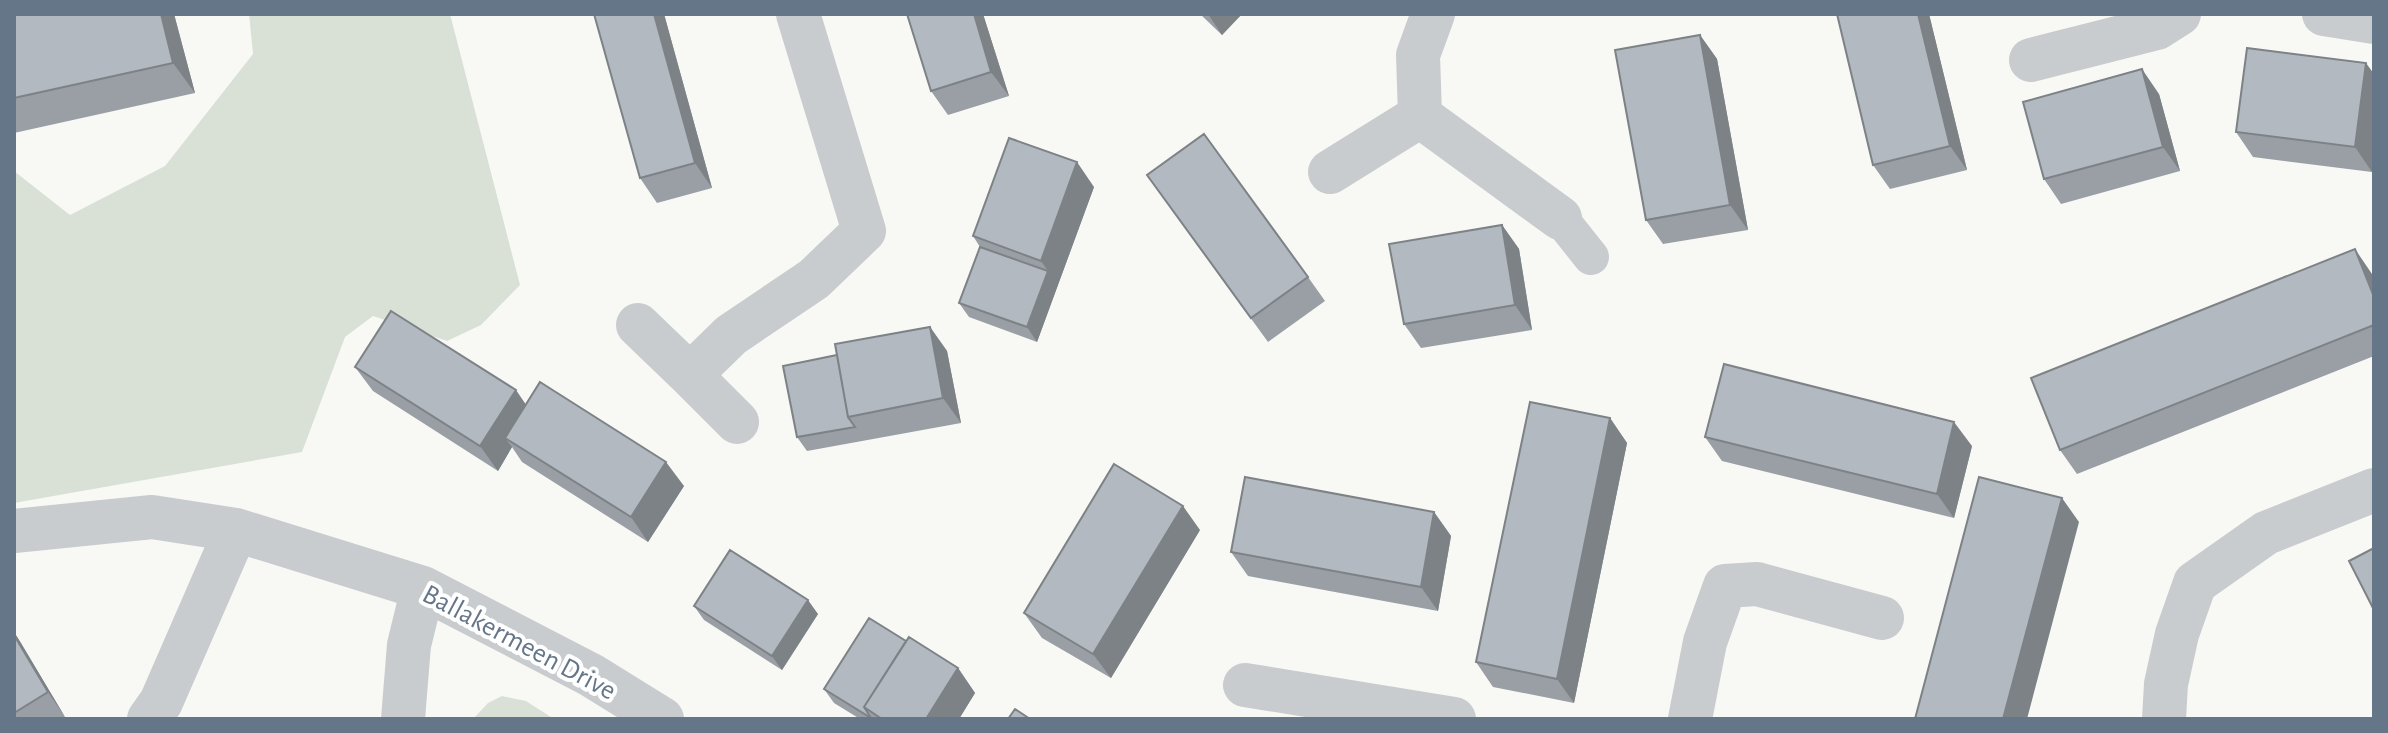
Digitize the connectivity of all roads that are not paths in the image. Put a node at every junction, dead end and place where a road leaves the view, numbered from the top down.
1 (798, 14) edge
2 (1433, 14) edge
3 (2179, 14) edge
4 (2324, 14) edge
5 (2374, 22) edge
6 (2031, 60) dead end
7 (1420, 116) junction
8 (1330, 172) dead end
9 (1560, 218) joint
10 (1591, 257) dead end
11 (638, 325) dead end
12 (690, 375) junction
13 (737, 422) dead end
14 (2374, 490) edge
15 (236, 530) junction
16 (14, 531) edge
17 (423, 588) junction
18 (1882, 618) dead end
19 (1245, 685) dead end
20 (149, 719) edge
21 (403, 719) edge
22 (662, 719) edge
23 (1454, 719) edge
24 (1690, 719) edge
25 (2164, 719) edge

1 - 12 street
2 - 7 street
3 - 6 street
4 - 5 street
7 - 8 street
7 - 9 street
9 - 10 lane
11 - 12 street
12 - 13 street
14 - 25 street
15 - 16 street, Ballakermeen Drive
15 - 17 street, Ballakermeen Drive
15 - 20 street
17 - 21 street
17 - 22 street, Ballakermeen Drive
18 - 24 street
19 - 23 street

